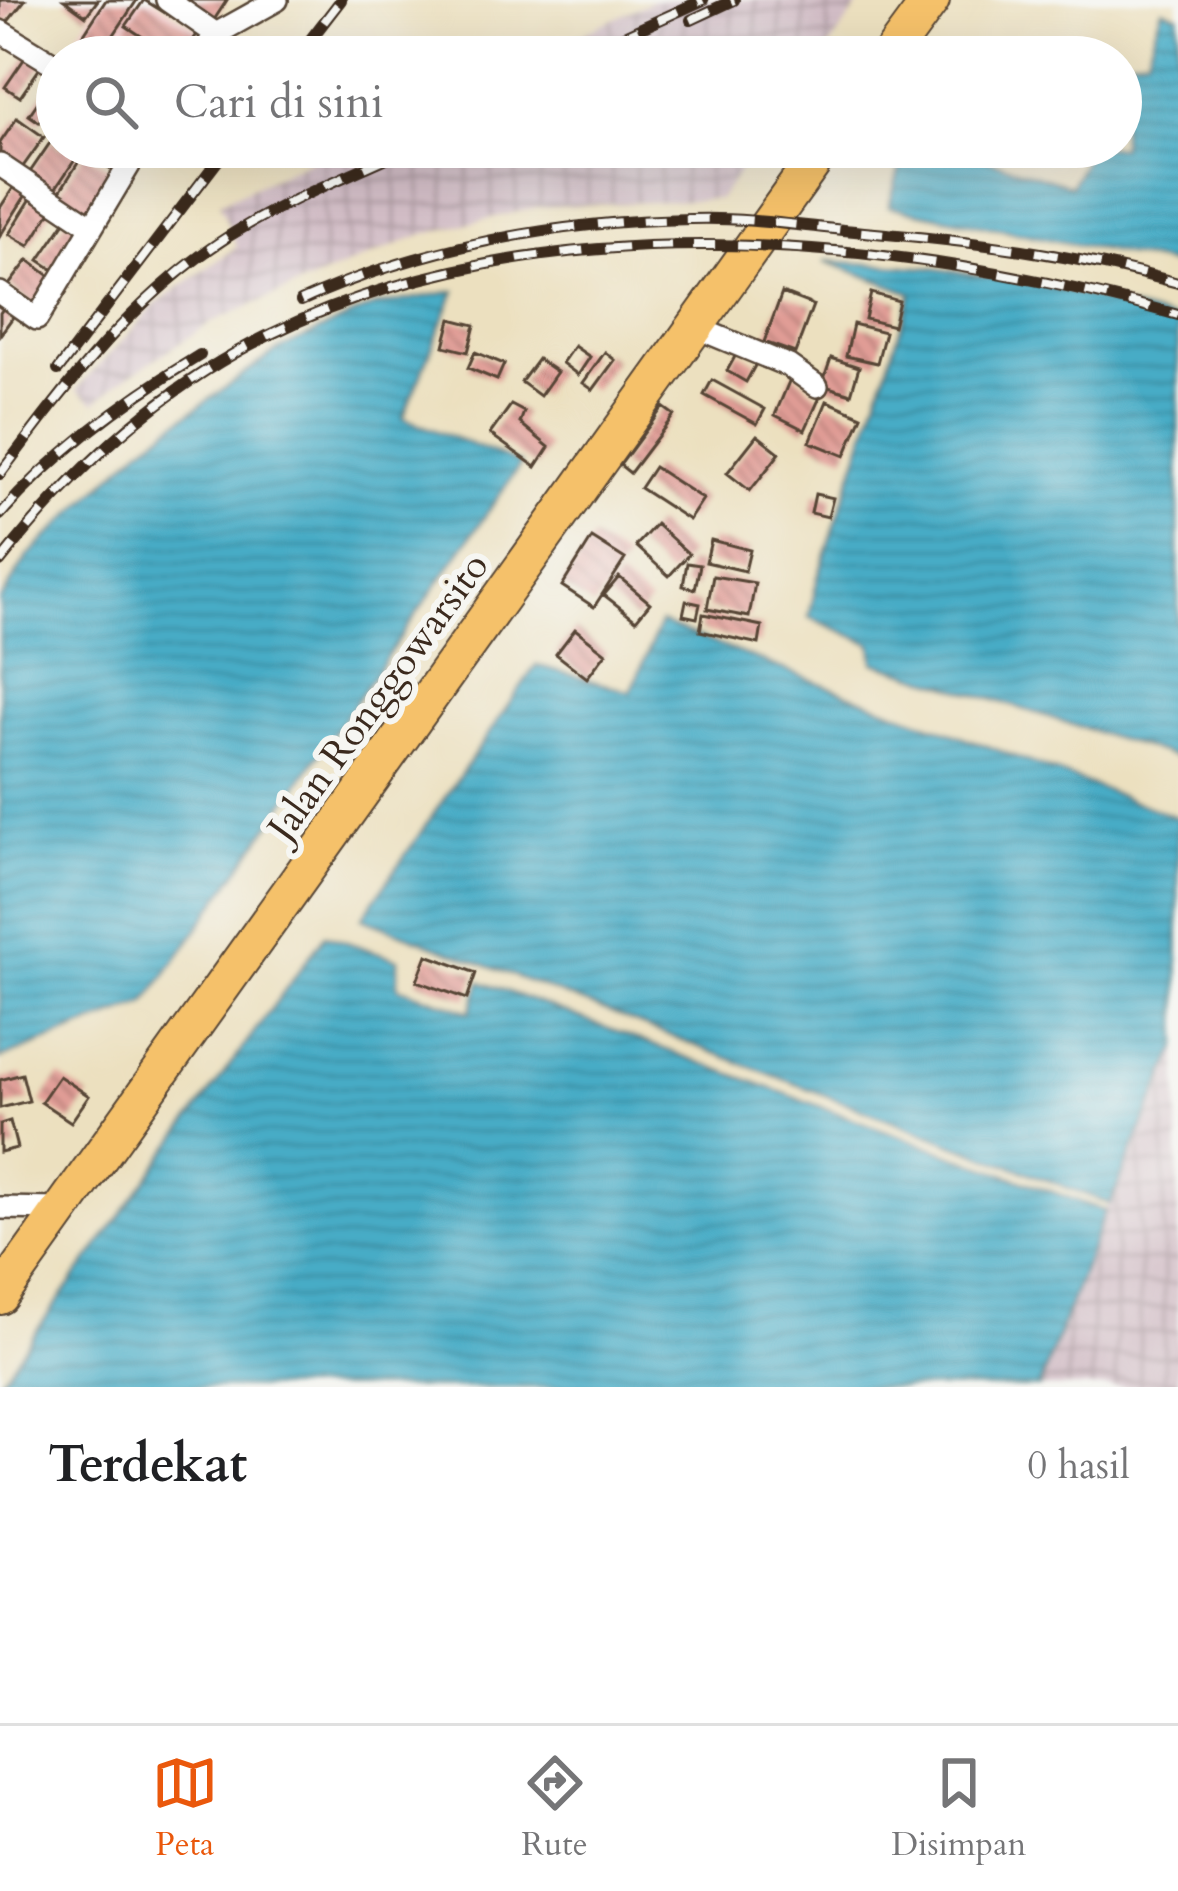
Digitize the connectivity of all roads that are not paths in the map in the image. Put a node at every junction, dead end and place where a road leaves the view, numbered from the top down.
1 (166, 0) edge
2 (277, 0) edge
3 (931, 0) edge
4 (0, 31) edge
5 (216, 34) joint
6 (905, 36) edge
7 (36, 53) edge
8 (0, 165) edge
9 (127, 168) edge
10 (809, 168) edge
11 (91, 226) junction
12 (0, 293) edge
13 (695, 327) junction
14 (817, 386) dead end
15 (0, 1208) edge
16 (60, 1209) junction
17 (0, 1296) edge

1 - 5 street
2 - 5 street
3 - 6 main road
4 - 7 street
8 - 11 street
9 - 11 street
10 - 13 main road, Jalan Ronggowarsito
11 - 12 street
13 - 14 street
13 - 16 main road, Jalan Ronggowarsito
15 - 16 street
16 - 17 main road, Jalan Ronggowarsito

